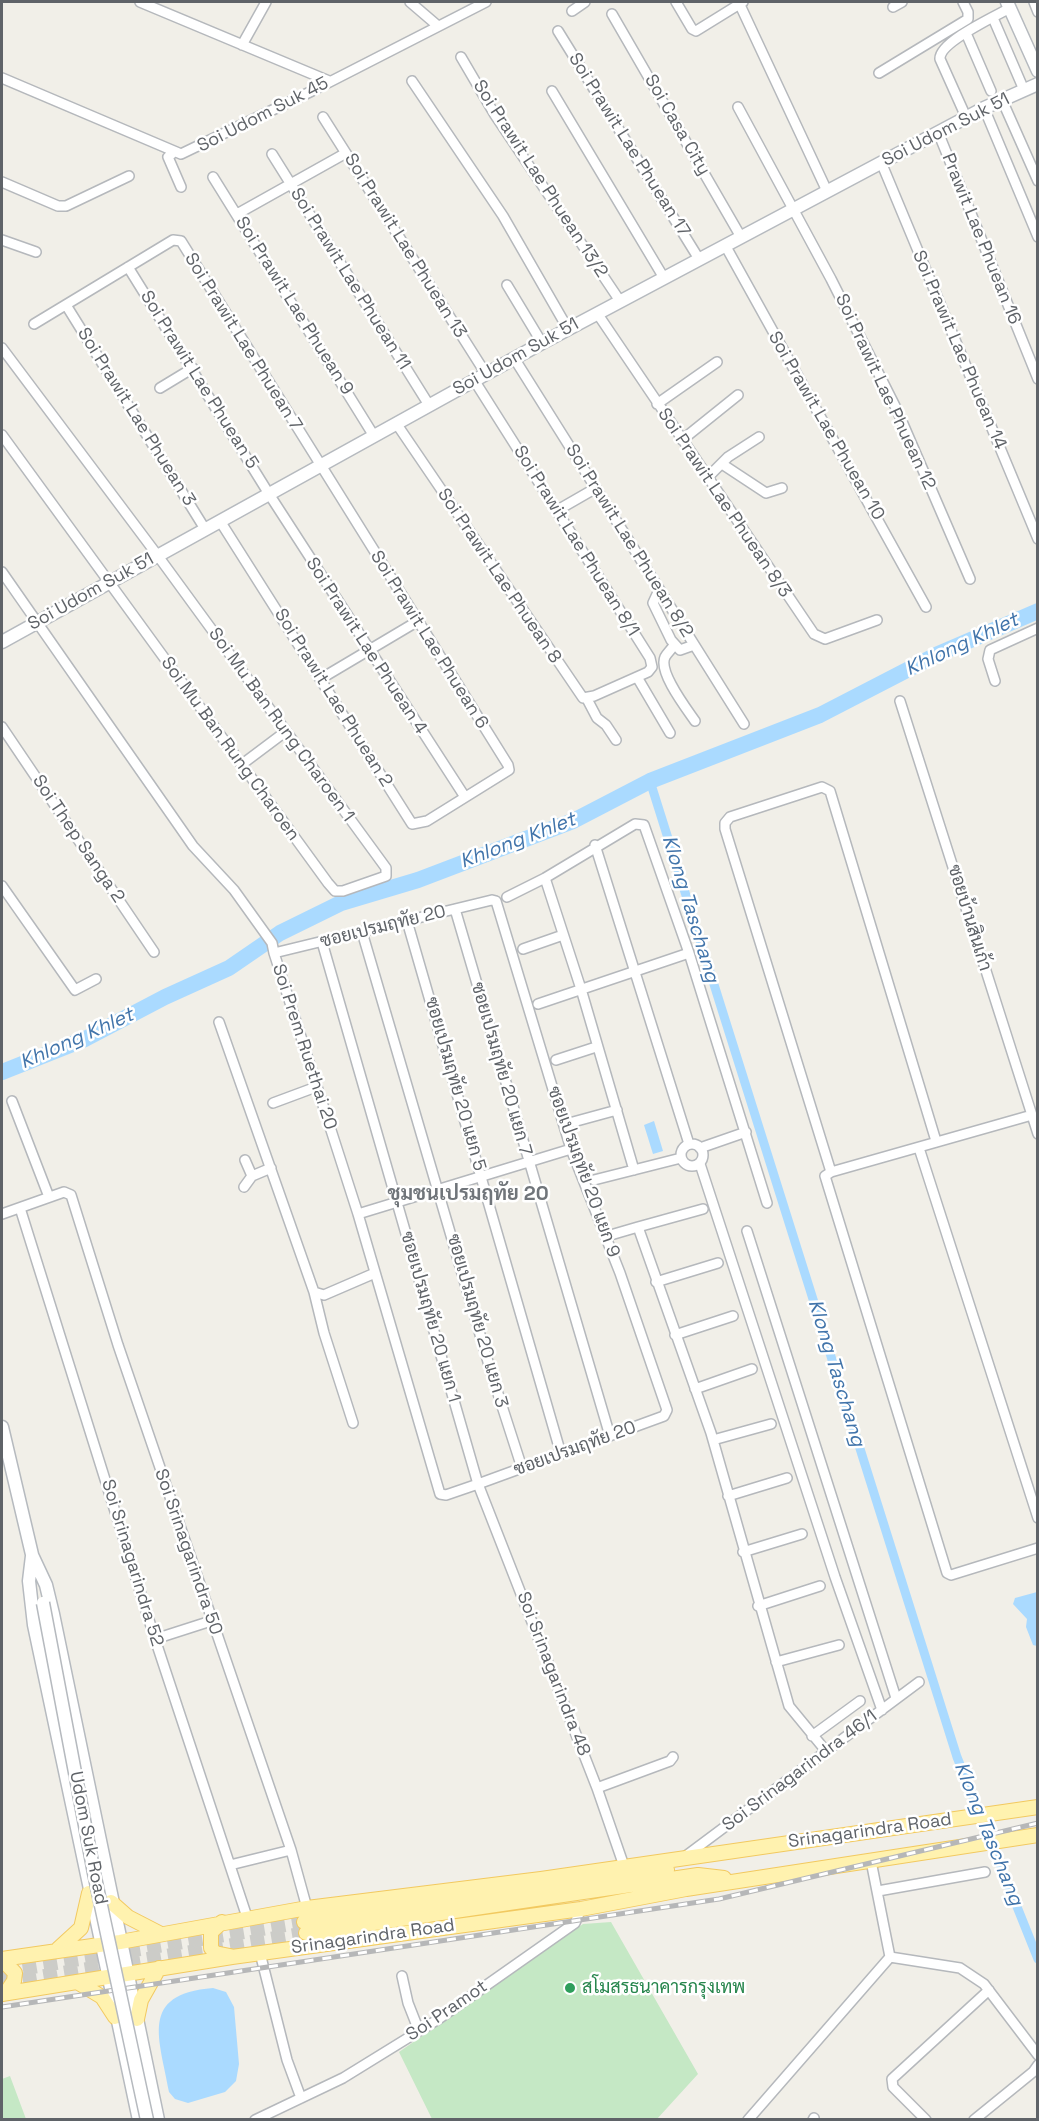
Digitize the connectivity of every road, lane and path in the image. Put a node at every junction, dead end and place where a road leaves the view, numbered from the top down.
1 (140, 2) edge
2 (266, 2) edge
3 (410, 2) edge
4 (486, 2) edge
5 (585, 2) edge
6 (676, 2) edge
7 (902, 2) edge
8 (963, 2) edge
9 (1034, 2) edge
10 (742, 3) edge
11 (1009, 5) edge
12 (892, 7) dead end
13 (572, 11) dead end
14 (1038, 12) edge
15 (612, 14) dead end
16 (993, 18) junction
17 (438, 26) junction
18 (558, 31) dead end
19 (966, 33) junction
20 (243, 45) junction
21 (461, 57) dead end
22 (1038, 71) edge
23 (879, 73) dead end
24 (2, 78) edge
25 (329, 81) junction
26 (412, 81) dead end
27 (1038, 84) edge
28 (1024, 90) junction
29 (552, 91) dead end
30 (991, 91) dead end
31 (1002, 100) junction
32 (738, 107) dead end
33 (984, 108) junction
34 (323, 117) dead end
35 (966, 117) junction
36 (938, 132) junction
37 (346, 153) junction
38 (171, 154) junction
39 (272, 154) dead end
40 (881, 162) junction
41 (129, 176) dead end
42 (213, 177) dead end
43 (1038, 181) edge
44 (2, 182) edge
45 (291, 184) junction
46 (181, 187) dead end
47 (827, 191) junction
48 (793, 209) junction
49 (237, 214) junction
50 (741, 237) junction
51 (1038, 237) edge
52 (2, 240) edge
53 (725, 245) junction
54 (36, 252) dead end
55 (699, 259) junction
56 (128, 267) junction
57 (664, 278) junction
58 (507, 285) dead end
59 (620, 301) junction
60 (66, 305) junction
61 (597, 313) junction
62 (34, 324) dead end
63 (568, 329) junction
64 (542, 343) junction
65 (2, 348) edge
66 (514, 358) junction
67 (717, 362) dead end
68 (193, 368) junction
69 (480, 377) junction
70 (1038, 379) edge
71 (160, 388) dead end
72 (738, 395) dead end
73 (657, 404) junction
74 (429, 405) junction
75 (396, 423) junction
76 (2, 435) edge
77 (374, 436) junction
78 (759, 437) dead end
79 (682, 440) junction
80 (722, 464) junction
81 (319, 466) junction
82 (707, 478) junction
83 (596, 488) junction
84 (782, 488) dead end
85 (269, 494) junction
86 (556, 511) junction
87 (220, 521) junction
88 (205, 529) junction
89 (1038, 539) edge
90 (158, 556) junction
91 (2, 572) edge
92 (970, 579) dead end
93 (109, 583) junction
94 (659, 590) junction
95 (926, 607) dead end
96 (877, 620) dead end
97 (418, 621) junction
98 (36, 623) junction
99 (1038, 628) edge
100 (2, 642) edge
101 (674, 645) junction
102 (694, 645) junction
103 (369, 650) junction
104 (637, 677) junction
105 (322, 678) junction
106 (995, 681) dead end
107 (587, 699) junction
108 (900, 701) dead end
109 (694, 721) dead end
110 (744, 724) dead end
111 (2, 727) edge
112 (285, 732) junction
113 (670, 733) dead end
114 (616, 740) dead end
115 (241, 765) junction
116 (465, 797) junction
117 (596, 846) junction
118 (545, 878) junction
119 (363, 884) joint
120 (2, 886) edge
121 (507, 897) dead end
122 (492, 900) joint
123 (455, 909) junction
124 (407, 921) junction
125 (362, 932) junction
126 (564, 935) junction
127 (322, 942) junction
128 (523, 949) dead end
129 (154, 952) dead end
130 (274, 953) junction
131 (689, 953) junction
132 (636, 971) junction
133 (96, 979) dead end
134 (581, 989) junction
135 (538, 1005) dead end
136 (219, 1022) dead end
137 (596, 1047) junction
138 (556, 1060) dead end
139 (316, 1087) junction
140 (12, 1101) dead end
141 (273, 1103) dead end
142 (617, 1110) junction
143 (1032, 1115) junction
144 (573, 1122) dead end
145 (746, 1132) junction
146 (1038, 1134) edge
147 (936, 1141) junction
148 (689, 1144) junction
149 (700, 1148) junction
150 (919, 1148) junction
151 (571, 1149) junction
152 (681, 1158) junction
153 (245, 1160) dead end
154 (527, 1163) junction
155 (700, 1164) junction
156 (271, 1168) junction
157 (634, 1170) junction
158 (831, 1172) junction
159 (252, 1176) junction
160 (482, 1176) junction
161 (594, 1180) dead end
162 (244, 1187) dead end
163 (439, 1190) junction
164 (49, 1197) junction
165 (397, 1202) junction
166 (767, 1203) dead end
167 (20, 1208) junction
168 (703, 1209) dead end
169 (358, 1214) junction
170 (2, 1215) edge
171 (639, 1227) junction
172 (747, 1231) dead end
173 (614, 1234) dead end
174 (718, 1263) dead end
175 (375, 1273) junction
176 (656, 1282) junction
177 (314, 1292) junction
178 (733, 1316) dead end
179 (675, 1335) junction
180 (752, 1369) dead end
181 (695, 1389) junction
182 (667, 1410) joint
183 (353, 1423) dead end
184 (771, 1424) dead end
185 (2, 1427) edge
186 (610, 1436) junction
187 (713, 1440) junction
188 (561, 1454) junction
189 (522, 1468) junction
190 (787, 1478) dead end
191 (478, 1484) junction
192 (728, 1496) junction
193 (1038, 1518) edge
194 (802, 1534) dead end
195 (1038, 1548) edge
196 (743, 1552) junction
197 (32, 1555) junction
198 (820, 1586) dead end
199 (758, 1606) junction
200 (211, 1621) junction
201 (155, 1639) junction
202 (839, 1646) dead end
203 (776, 1662) junction
204 (919, 1682) dead end
205 (896, 1698) junction
206 (860, 1701) dead end
207 (882, 1710) junction
208 (812, 1736) junction
209 (826, 1751) junction
210 (673, 1757) dead end
211 (597, 1788) junction
212 (1036, 1807) edge
213 (92, 1810) junction
214 (73, 1814) junction
215 (1038, 1835) edge
216 (291, 1850) junction
217 (738, 1850) junction
218 (681, 1859) junction
219 (871, 1860) junction
220 (230, 1865) junction
221 (624, 1866) junction
222 (984, 1872) dead end
223 (744, 1880) junction
224 (878, 1891) junction
225 (89, 1893) junction
226 (111, 1902) junction
227 (307, 1908) junction
228 (581, 1909) junction
229 (247, 1917) junction
230 (223, 1922) junction
231 (161, 1934) junction
232 (120, 1942) junction
233 (100, 1945) junction
234 (56, 1951) junction
235 (260, 1953) junction
236 (232, 1957) junction
237 (890, 1957) junction
238 (2, 1959) edge
239 (159, 1968) junction
240 (127, 1973) junction
241 (402, 1976) dead end
242 (106, 1977) junction
243 (77, 1982) junction
244 (989, 1990) junction
245 (4, 1994) edge
246 (115, 2017) junction
247 (137, 2019) junction
248 (419, 2031) junction
249 (145, 2055) junction
250 (1038, 2055) edge
251 (125, 2060) junction
252 (1038, 2065) edge
253 (301, 2098) junction
254 (139, 2120) edge
255 (147, 2120) edge
256 (158, 2120) edge
257 (255, 2120) edge
258 (748, 2120) edge
259 (926, 2120) edge
260 (974, 2120) edge

1 - 20 street
2 - 20 street
3 - 17 street
4 - 17 street, Soi Udom Suk 45
5 - 13 street
6 - 10 street
7 - 12 street
8 - 23 street
9 - 14 street
10 - 47 street
11 - 16 street
11 - 22 main road
15 - 50 street, Soi Casa City
16 - 19 street
16 - 28 street
17 - 25 street, Soi Udom Suk 45
18 - 55 street, Soi Prawit Lae Phuean 17
19 - 30 street
19 - 35 street
20 - 25 street
21 - 59 street, Soi Prawit Lae Phuean 13/2
24 - 38 street, Soi Udom Suk 45
25 - 38 street, Soi Udom Suk 45
26 - 63 street
27 - 28 main road, Soi Udom Suk 51
28 - 31 main road, Soi Udom Suk 51
29 - 57 street
31 - 33 main road, Soi Udom Suk 51
31 - 43 street
32 - 48 street, Soi Prawit Lae Phuean 12
33 - 35 main road, Soi Udom Suk 51
33 - 51 street
34 - 37 street, Soi Prawit Lae Phuean 13
35 - 36 main road, Soi Udom Suk 51
36 - 40 main road, Soi Udom Suk 51
36 - 70 street, Prawit Lae Phuean 16
37 - 45 street
37 - 69 street, Soi Prawit Lae Phuean 13
38 - 46 street
39 - 45 street, Soi Prawit Lae Phuean 11
40 - 47 main road, Soi Udom Suk 51
40 - 89 street, Soi Prawit Lae Phuean 14
41 - 44 street
42 - 49 street, Soi Prawit Lae Phuean 9
45 - 49 street
45 - 74 street, Soi Prawit Lae Phuean 11
47 - 48 main road, Soi Udom Suk 51
48 - 50 main road, Soi Udom Suk 51
48 - 92 street, Soi Prawit Lae Phuean 12
49 - 77 street, Soi Prawit Lae Phuean 9
50 - 53 main road, Soi Udom Suk 51
52 - 54 street
53 - 55 main road, Soi Udom Suk 51
53 - 95 street, Soi Prawit Lae Phuean 10
55 - 57 main road, Soi Udom Suk 51
56 - 60 street, Soi Prawit Lae Phuean 7
56 - 68 street, Soi Prawit Lae Phuean 5
56 - 81 street, Soi Prawit Lae Phuean 7
57 - 59 main road, Soi Udom Suk 51
58 - 64 street
59 - 61 main road, Soi Udom Suk 51
60 - 62 street, Soi Prawit Lae Phuean 7
60 - 88 street, Soi Prawit Lae Phuean 3
61 - 63 main road, Soi Udom Suk 51
61 - 73 street, Soi Prawit Lae Phuean 8/3
63 - 64 main road, Soi Udom Suk 51
64 - 66 main road, Soi Udom Suk 51
65 - 90 street, Soi Mu Ban Rung Charoen 1
66 - 69 main road, Soi Udom Suk 51
66 - 83 street, Soi Prawit Lae Phuean 8/2
67 - 73 street
68 - 71 street
68 - 85 street, Soi Prawit Lae Phuean 5
69 - 74 main road, Soi Udom Suk 51
69 - 86 street, Soi Prawit Lae Phuean 8/1
72 - 79 street
73 - 79 street, Soi Prawit Lae Phuean 8/3
74 - 75 main road, Soi Udom Suk 51
75 - 77 main road, Soi Udom Suk 51
75 - 107 street, Soi Prawit Lae Phuean 8
76 - 93 street, Soi Mu Ban Rung Charoen
77 - 81 main road, Soi Udom Suk 51
78 - 80 street
79 - 82 street, Soi Prawit Lae Phuean 8/3
80 - 82 street
80 - 84 street
81 - 85 main road, Soi Udom Suk 51
81 - 97 street, Soi Prawit Lae Phuean 6
82 - 96 street, Soi Prawit Lae Phuean 8/3
83 - 86 street
83 - 94 street, Soi Prawit Lae Phuean 8/2
85 - 87 main road, Soi Udom Suk 51
85 - 103 street, Soi Prawit Lae Phuean 4
86 - 104 street, Soi Prawit Lae Phuean 8/1
87 - 88 main road, Soi Udom Suk 51
87 - 105 street, Soi Prawit Lae Phuean 2
88 - 90 main road, Soi Udom Suk 51
90 - 93 main road, Soi Udom Suk 51
90 - 112 street, Soi Mu Ban Rung Charoen 1
91 - 98 street, Soi Prem Ruethai 20
93 - 98 main road, Soi Udom Suk 51
93 - 115 street, Soi Mu Ban Rung Charoen
94 - 101 street
94 - 102 street, Soi Prawit Lae Phuean 8/2
97 - 103 street
97 - 116 street, Soi Prawit Lae Phuean 6
98 - 100 main road, Soi Udom Suk 51
98 - 130 street, Soi Prem Ruethai 20
99 - 106 street
101 - 102 street
101 - 109 street
102 - 110 street, Soi Prawit Lae Phuean 8/2
103 - 105 street
103 - 116 street, Soi Prawit Lae Phuean 4
104 - 107 street
104 - 113 street
105 - 116 street, Soi Prawit Lae Phuean 2
107 - 114 street, Soi Prawit Lae Phuean 8
108 - 143 street, ซอยบ้านสินเก้า
111 - 129 street, Soi Thep Sanga 2
112 - 115 street
112 - 119 street, Soi Mu Ban Rung Charoen 1
115 - 119 street, Soi Mu Ban Rung Charoen
117 - 118 street
117 - 131 street
117 - 132 street
118 - 121 street
118 - 126 street
120 - 133 street
122 - 123 street, ซอยเปรมฤทัย 20
122 - 151 street, ซอยเปรมฤทัย 20 แยก 9
123 - 124 street, ซอยเปรมฤทัย 20
123 - 154 street, ซอยเปรมฤทัย 20 แยก 7
124 - 125 street, ซอยเปรมฤทัย 20
124 - 160 street, ซอยเปรมฤทัย 20 แยก 5
125 - 127 street, ซอยเปรมฤทัย 20
125 - 163 street, ซอยเปรมฤทัย 20 แยก 3
126 - 128 street
126 - 134 street
127 - 130 street, ซอยเปรมฤทัย 20
127 - 165 street, ซอยเปรมฤทัย 20 แยก 1
130 - 139 street, Soi Prem Ruethai 20
131 - 132 street
131 - 145 street
132 - 134 street
132 - 148 street
134 - 135 street
134 - 137 street
136 - 156 street
137 - 138 street
137 - 142 street
139 - 141 street
139 - 169 street, Soi Prem Ruethai 20
140 - 164 street
142 - 144 street
142 - 157 street
143 - 146 street, ซอยบ้านสินเก้า
143 - 147 street
145 - 149 street
145 - 166 street
147 - 150 street
147 - 158 street
148 - 149 street
148 - 152 street
149 - 155 street
150 - 158 street
150 - 193 street
151 - 154 street
151 - 182 street, ซอยเปรมฤทัย 20 แยก 9
152 - 155 street
152 - 157 street
153 - 159 street
154 - 160 street
154 - 186 street, ซอยเปรมฤทัย 20 แยก 7
155 - 207 street
156 - 159 street
156 - 177 street
157 - 161 street
158 - 195 street
159 - 162 street
160 - 163 street
160 - 188 street, ซอยเปรมฤทัย 20 แยก 5
163 - 165 street
163 - 189 street, ซอยเปรมฤทัย 20 แยก 3
164 - 167 street
164 - 200 street, Soi Srinagarindra 50
165 - 169 street
165 - 191 street, ซอยเปรมฤทัย 20 แยก 1
167 - 170 street
167 - 201 street, Soi Srinagarindra 52
168 - 171 street
169 - 175 street, Soi Prem Ruethai 20
171 - 173 street
171 - 176 street
172 - 205 street
174 - 176 street
175 - 177 street
175 - 191 street, Soi Prem Ruethai 20
176 - 179 street
177 - 183 street
178 - 179 street
179 - 181 street
180 - 181 street
181 - 187 street
182 - 186 street, ซอยเปรมฤทัย 20
184 - 187 street
185 - 197 main road, Udom Suk Road
186 - 188 street, ซอยเปรมฤทัย 20
187 - 192 street
188 - 189 street, ซอยเปรมฤทัย 20
189 - 191 street, ซอยเปรมฤทัย 20
190 - 192 street
191 - 211 street, Soi Srinagarindra 48
192 - 196 street
194 - 196 street
196 - 199 street
197 - 213 main road, Udom Suk Road
197 - 214 main road, Udom Suk Road
197 - 255 main road, Udom Suk Road, bridge
198 - 199 street
199 - 203 street
200 - 201 street
200 - 216 street, Soi Srinagarindra 50
201 - 220 street, Soi Srinagarindra 52
202 - 203 street
203 - 208 street
204 - 205 street, Soi Srinagarindra 46/1
205 - 207 street, Soi Srinagarindra 46/1
206 - 208 street
207 - 209 street, Soi Srinagarindra 46/1
208 - 209 street
209 - 218 street, Soi Srinagarindra 46/1
210 - 211 street
211 - 221 street, Soi Srinagarindra 48
212 - 217 main road, Srinagarindra Road
213 - 214 main road
213 - 226 main road, Udom Suk Road
214 - 225 main road, Udom Suk Road
215 - 219 main road, Srinagarindra Road
216 - 220 street
216 - 227 street, Soi Srinagarindra 50
217 - 218 main road, Srinagarindra Road
217 - 223 main road, Srinagarindra Road
218 - 221 main road, Srinagarindra Road
219 - 223 main road, Srinagarindra Road
219 - 224 street
220 - 229 street, Soi Srinagarindra 52
221 - 227 main road, Srinagarindra Road
222 - 224 street
223 - 228 main road, Srinagarindra Road
224 - 237 street
225 - 233 main road, Udom Suk Road
225 - 234 main road
226 - 231 main road
226 - 232 main road, Udom Suk Road
227 - 229 main road, Srinagarindra Road
228 - 235 main road, Srinagarindra Road
228 - 248 street, Soi Pramot
229 - 230 main road, Srinagarindra Road
230 - 231 main road, Srinagarindra Road
230 - 236 main road
231 - 232 main road, Srinagarindra Road
232 - 233 main road, Srinagarindra Road
232 - 240 main road, Udom Suk Road
233 - 234 main road, Srinagarindra Road
233 - 242 main road, Udom Suk Road
234 - 238 main road, Srinagarindra Road
235 - 236 main road, Srinagarindra Road
235 - 253 street
236 - 239 main road, Srinagarindra Road
237 - 244 street
237 - 258 street
238 - 245 main road
239 - 240 main road, Srinagarindra Road
239 - 247 main road
240 - 242 main road, Srinagarindra Road
240 - 247 main road, Udom Suk Road
241 - 248 street
242 - 243 main road, Srinagarindra Road
242 - 246 main road, Udom Suk Road
243 - 245 main road, Srinagarindra Road
243 - 246 main road
244 - 250 street
244 - 259 street
246 - 251 main road, Udom Suk Road
247 - 249 main road, Udom Suk Road
248 - 253 street, Soi Pramot
249 - 251 main road
249 - 256 main road, Udom Suk Road
251 - 254 main road, Udom Suk Road
252 - 260 street
253 - 257 street, Soi Pramot

